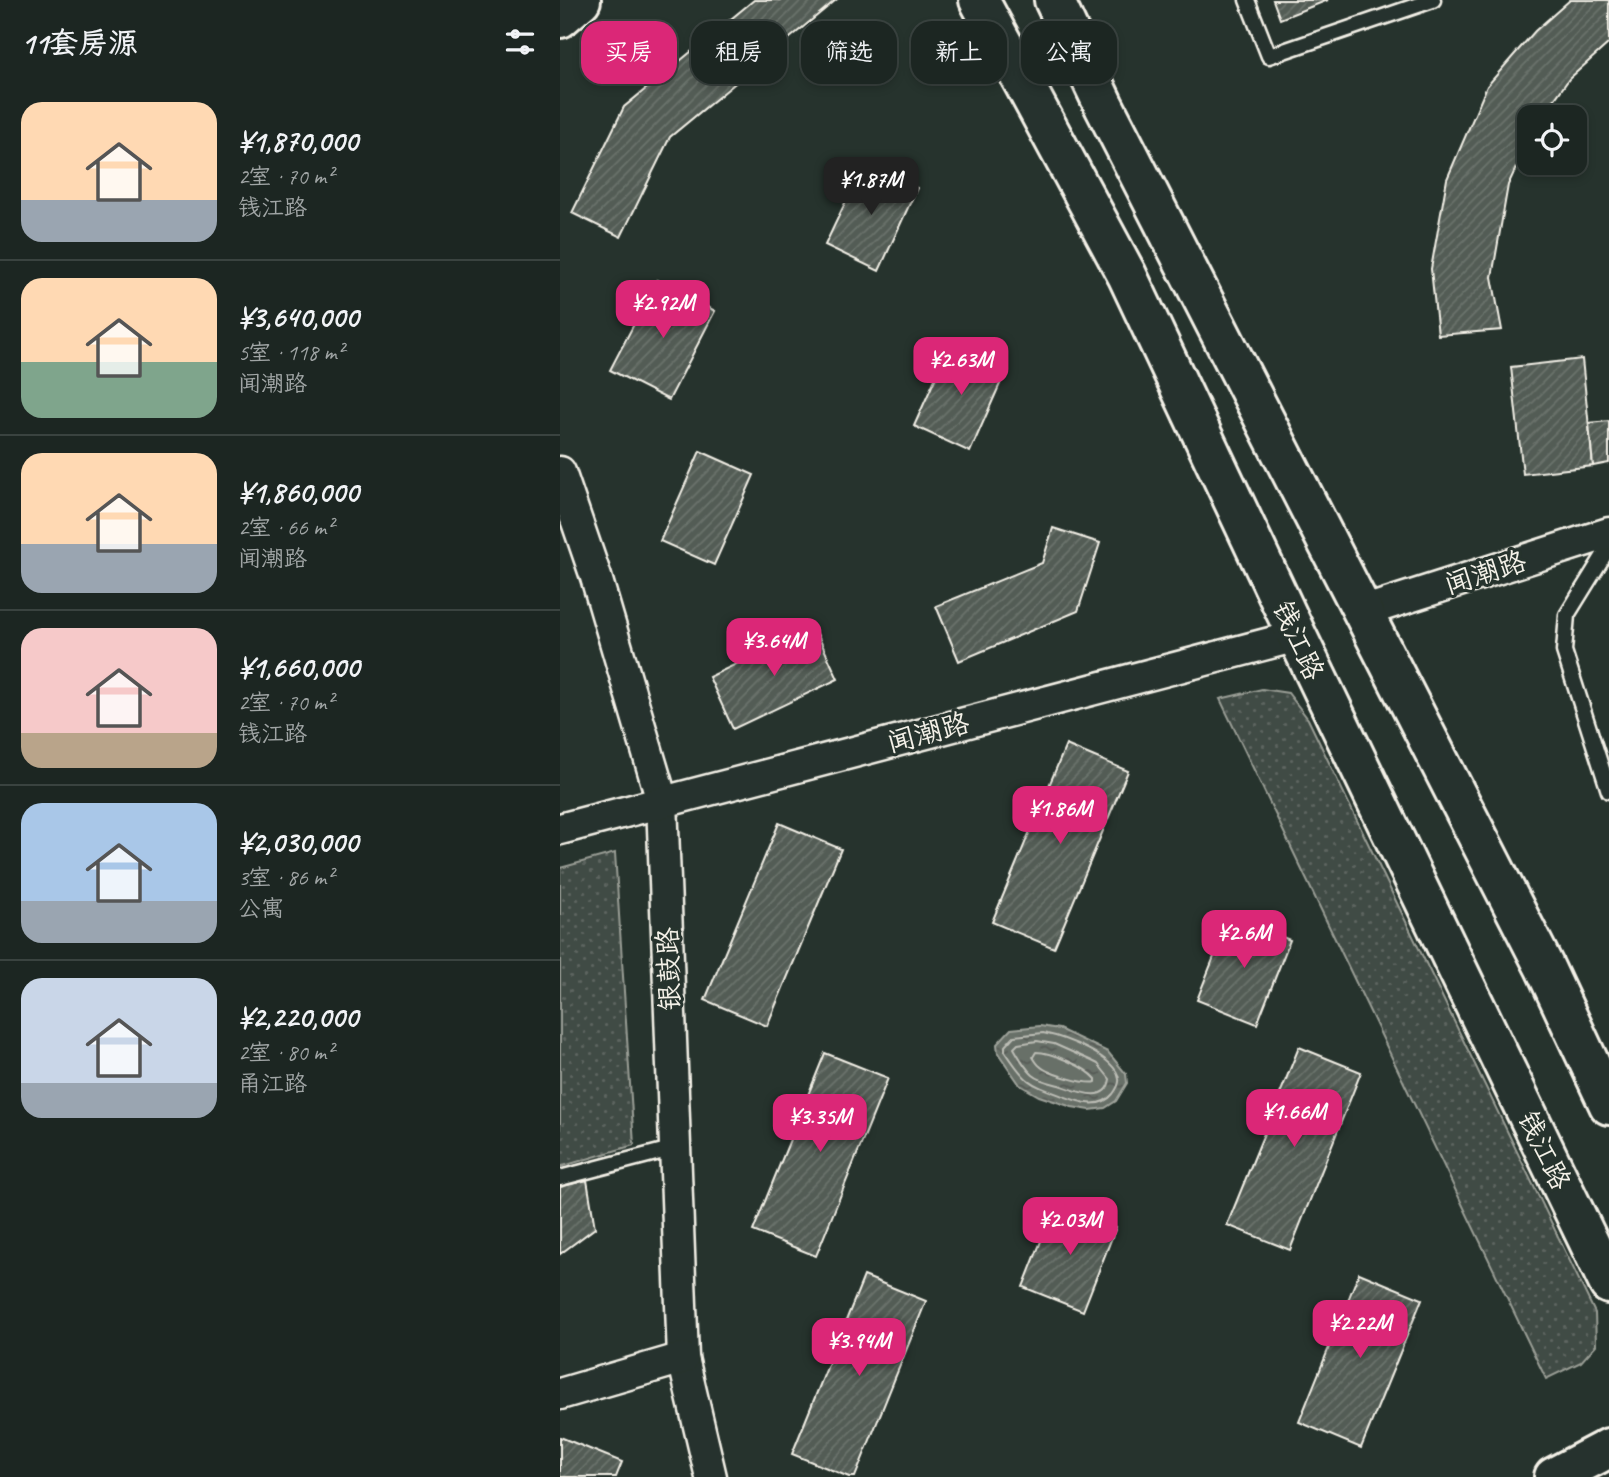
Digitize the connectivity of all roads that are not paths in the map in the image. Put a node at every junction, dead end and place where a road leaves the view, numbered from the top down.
1 (581, 0) edge
2 (979, 0) edge
3 (1054, 0) edge
4 (1247, 0) edge
5 (1433, 0) edge
6 (560, 18) edge
7 (560, 472) edge
8 (566, 509) edge
9 (1609, 533) edge
10 (1609, 547) edge
11 (1362, 612) junction
12 (1297, 636) junction
13 (1609, 791) edge
14 (662, 801) junction
15 (560, 829) edge
16 (1609, 1105) edge
17 (675, 1148) junction
18 (560, 1178) edge
19 (1609, 1284) edge
20 (683, 1358) junction
21 (560, 1394) edge
22 (1609, 1448) edge
23 (711, 1477) edge
24 (1554, 1477) edge

1 - 6 main road
2 - 12 main road, 钱江路
3 - 11 main road
4 - 5 lane
7 - 8 street, 银鼓路
8 - 14 street, 银鼓路
9 - 11 street, 闻潮路
10 - 13 lane
11 - 16 main road
12 - 14 street, 闻潮路
12 - 19 main road, 钱江路
14 - 15 street, 闻潮路
14 - 17 street, 银鼓路
17 - 18 lane
17 - 20 street, 银鼓路
20 - 21 street
20 - 23 street, 银鼓路
22 - 24 main road

